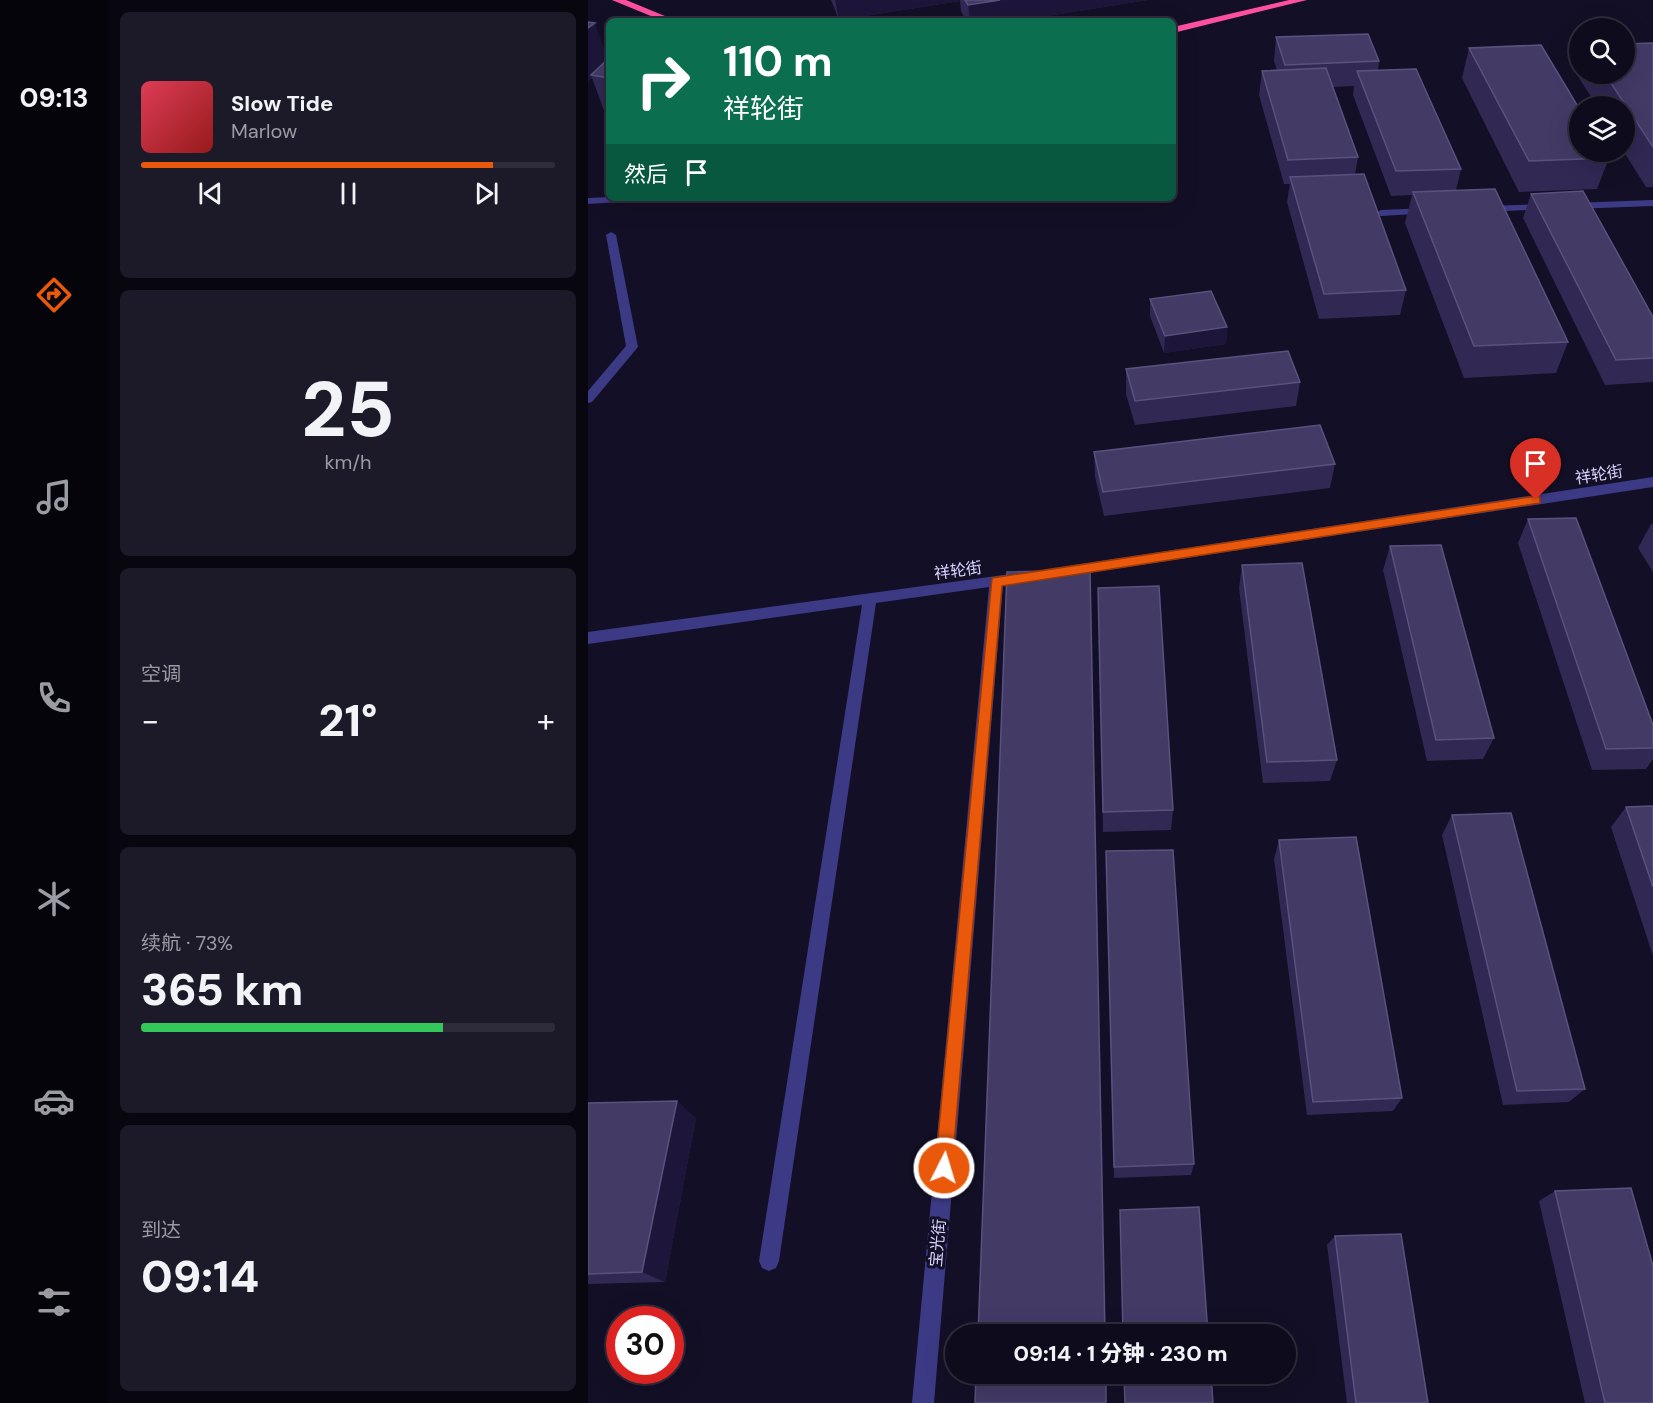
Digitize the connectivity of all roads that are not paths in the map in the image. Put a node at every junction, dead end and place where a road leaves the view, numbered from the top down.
1 (617, 0) edge
2 (1302, 0) edge
3 (664, 18) edge
4 (1176, 29) edge
5 (606, 199) edge
6 (588, 201) edge
7 (1653, 203) edge
8 (1475, 210) edge
9 (1440, 211) edge
10 (1381, 213) edge
11 (611, 235) dead end
12 (588, 399) edge
13 (1653, 482) edge
14 (996, 582) junction
15 (870, 599) junction
16 (588, 638) edge
17 (769, 1261) dead end
18 (923, 1403) edge

1 - 3 highway
2 - 4 highway
5 - 6 street
7 - 8 street
9 - 10 street
11 - 12 street
13 - 14 street, 祥轮街
14 - 15 street, 祥轮街
14 - 18 street, 宝光街
15 - 16 street, 祥轮街
15 - 17 street

